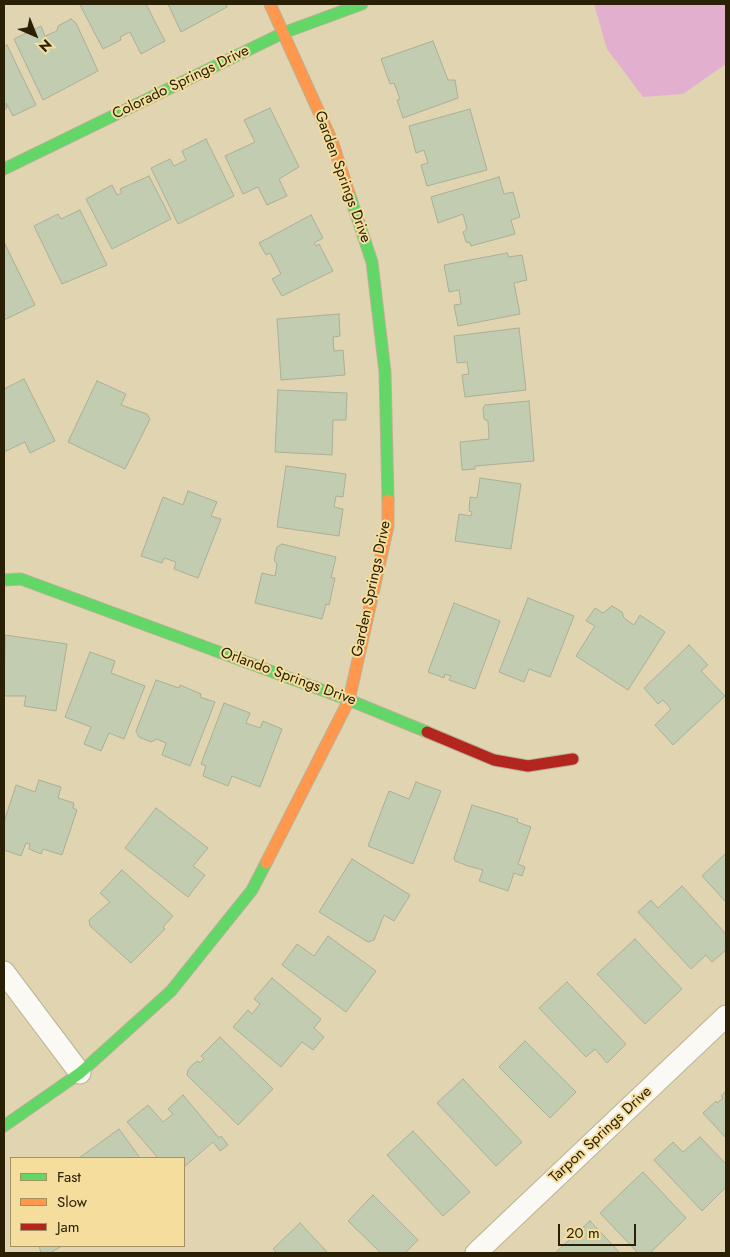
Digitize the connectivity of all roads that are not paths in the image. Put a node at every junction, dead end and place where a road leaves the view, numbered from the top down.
1 (270, 4) edge
2 (362, 4) edge
3 (283, 33) junction
4 (4, 169) edge
5 (4, 580) edge
6 (349, 700) junction
7 (573, 759) dead end
8 (4, 972) edge
9 (726, 1016) edge
10 (80, 1073) junction
11 (4, 1126) edge
12 (476, 1253) edge

1 - 3 street, Garden Springs Drive
2 - 3 street, Colorado Springs Drive
3 - 4 street, Colorado Springs Drive
3 - 6 street, Garden Springs Drive
5 - 6 street, Orlando Springs Drive
6 - 7 street, Orlando Springs Drive
6 - 10 street, Garden Springs Drive
8 - 10 street
9 - 12 street, Tarpon Springs Drive
10 - 11 street, Garden Springs Drive

